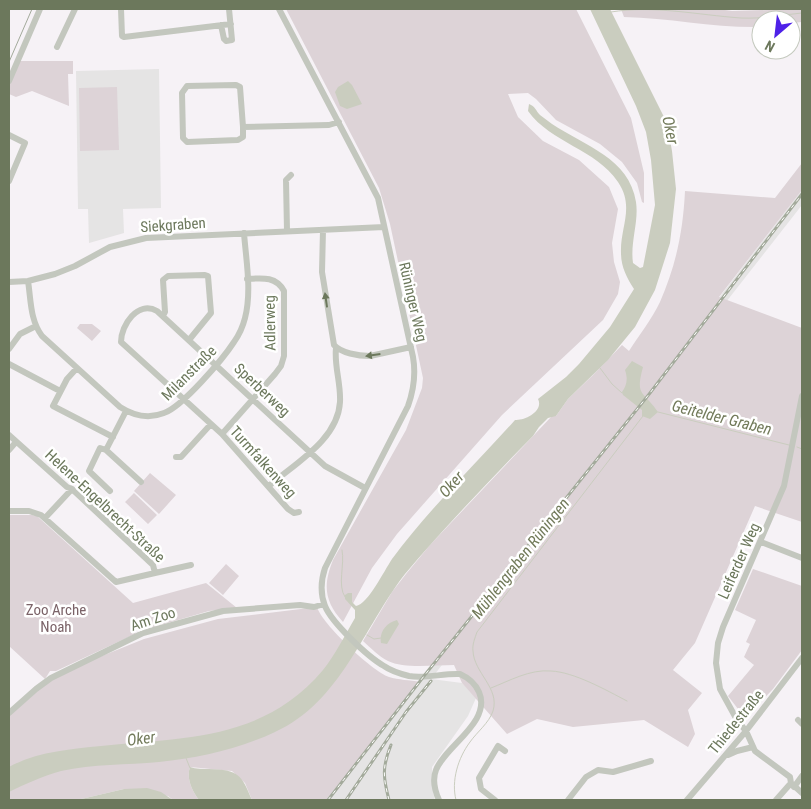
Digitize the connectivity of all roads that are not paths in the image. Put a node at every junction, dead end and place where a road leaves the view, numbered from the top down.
1 (40, 9) edge
2 (75, 9) edge
3 (120, 9) edge
4 (229, 9) edge
5 (279, 9) edge
6 (231, 24) junction
7 (221, 25) junction
8 (57, 47) dead end
9 (9, 81) edge
10 (339, 122) junction
11 (243, 127) junction
12 (9, 136) edge
13 (291, 175) dead end
14 (9, 181) edge
15 (384, 227) junction
16 (323, 230) junction
17 (287, 231) junction
18 (244, 233) junction
19 (247, 279) junction
20 (28, 281) junction
21 (9, 282) edge
22 (144, 308) joint
23 (163, 316) junction
24 (36, 326) junction
25 (189, 340) junction
26 (9, 347) edge
27 (411, 347) junction
28 (336, 348) junction
29 (9, 364) edge
30 (216, 364) junction
31 (77, 368) junction
32 (60, 391) junction
33 (802, 396) edge
34 (254, 399) junction
35 (184, 400) junction
36 (126, 411) junction
37 (211, 424) junction
38 (222, 434) junction
39 (9, 435) edge
40 (113, 437) junction
41 (16, 442) junction
42 (9, 450) edge
43 (106, 450) junction
44 (310, 452) junction
45 (176, 457) dead end
46 (142, 482) dead end
47 (269, 486) junction
48 (72, 488) junction
49 (366, 488) junction
50 (110, 491) dead end
51 (9, 511) edge
52 (299, 512) dead end
53 (45, 518) junction
54 (761, 542) junction
55 (802, 558) edge
56 (191, 564) dead end
57 (155, 573) junction
58 (324, 604) junction
59 (802, 658) edge
60 (9, 713) edge
61 (746, 730) junction
62 (753, 747) junction
63 (505, 752) dead end
64 (724, 756) junction
65 (651, 761) dead end
66 (802, 776) edge
67 (793, 785) junction
68 (802, 793) edge
69 (439, 800) edge
70 (495, 800) edge
71 (568, 800) edge
72 (687, 800) edge
73 (776, 800) edge

1 - 9 street
2 - 8 street
3 - 7 street
4 - 6 street
5 - 10 street, Rüninger Weg
6 - 7 street
6 - 7 street
10 - 11 street
10 - 15 street, Rüninger Weg
11 - 11 street
12 - 14 street
13 - 17 street
15 - 16 street, Siekgraben
15 - 27 street, Rüninger Weg
16 - 17 street, Siekgraben
28 -> 16 street
17 - 18 street, Siekgraben
18 - 19 street, Milanstraße
18 - 20 street, Siekgraben
19 - 30 street, Milanstraße
19 - 34 street, Adlerweg
20 - 21 street, Siekgraben
20 - 24 street
22 - 23 street, Sperberweg
22 - 35 street, Turmfalkenweg
23 - 25 street, Sperberweg
23 - 25 street
24 - 26 street
24 - 31 street
25 - 30 street, Sperberweg
27 -> 28 street
27 - 49 street, Rüninger Weg
28 - 44 street
29 - 32 street
30 - 34 street, Sperberweg
30 - 35 street, Milanstraße
31 - 32 street
31 - 36 street
32 - 40 street
33 - 54 street, Leiferder Weg
34 - 38 street, Adlerweg
34 - 44 street, Sperberweg
35 - 36 street, Milanstraße
35 - 37 street, Turmfalkenweg
36 - 40 street
37 - 38 street, Turmfalkenweg
37 - 45 street, Turmfalkenweg
38 - 47 street, Turmfalkenweg
39 - 41 street, Helene-Engelbrecht-Straße
40 - 43 street
41 - 42 street
41 - 48 street, Helene-Engelbrecht-Straße
43 - 46 street
43 - 50 street
44 - 47 street
44 - 49 street, Sperberweg
47 - 52 street, Turmfalkenweg
48 - 53 street
48 - 57 street, Helene-Engelbrecht-Straße
49 - 58 street, Rüninger Weg
51 - 53 street
53 - 57 street
54 - 55 street
54 - 61 street, Leiferder Weg
56 - 57 street, Helene-Engelbrecht-Straße
58 - 60 street, Am Zoo
58 - 69 street
59 - 61 street, Thiedestraße
61 - 62 street, Leiferder Weg
61 - 64 street, Thiedestraße
62 - 64 street
62 - 67 street
63 - 70 street
64 - 72 street, Thiedestraße
65 - 71 street
66 - 67 street
67 - 68 street
67 - 73 street

